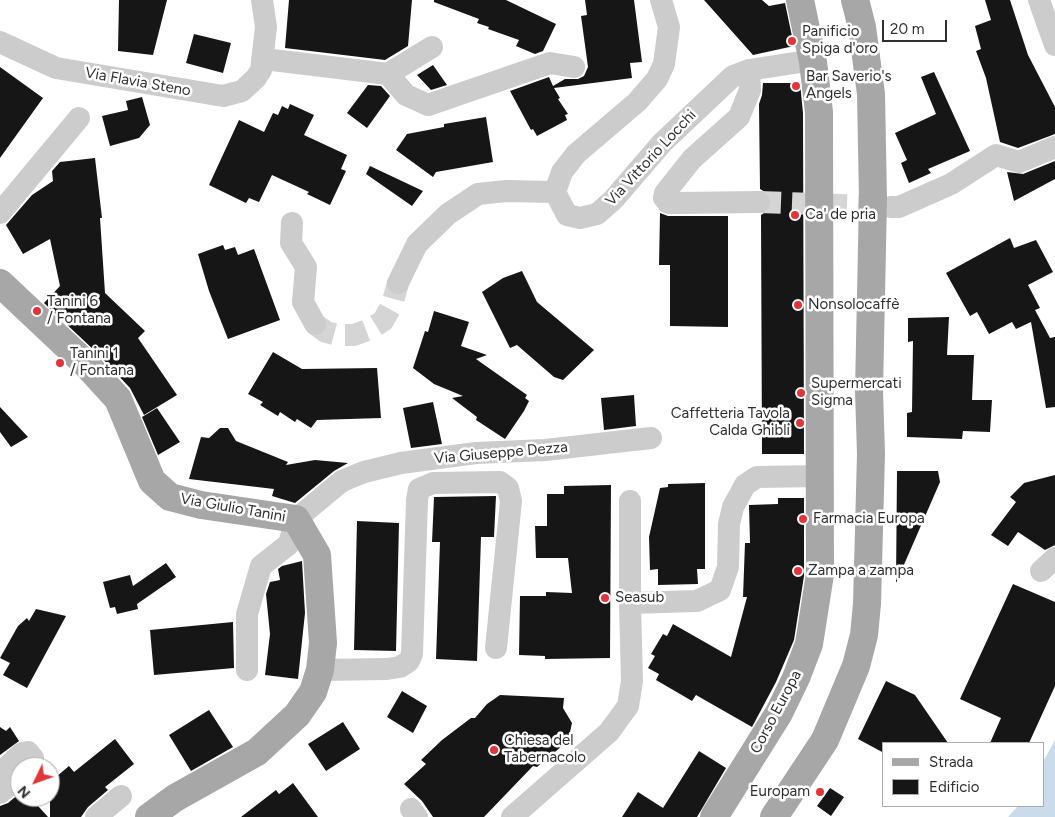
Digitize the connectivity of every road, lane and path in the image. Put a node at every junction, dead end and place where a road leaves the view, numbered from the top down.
1 (262, 0) edge
2 (661, 0) edge
3 (800, 0) edge
4 (855, 0) edge
5 (1038, 0) edge
6 (0, 42) edge
7 (1055, 45) edge
8 (432, 47) dead end
9 (264, 59) junction
10 (813, 62) junction
11 (574, 67) dead end
12 (749, 70) junction
13 (388, 74) junction
14 (79, 118) dead end
15 (1055, 147) edge
16 (555, 192) junction
17 (759, 202) tunnel mouth
18 (895, 207) tunnel mouth
19 (0, 213) edge
20 (292, 223) dead end
21 (0, 283) edge
22 (398, 284) tunnel mouth
23 (315, 324) tunnel mouth
24 (651, 438) dead end
25 (819, 476) junction
26 (630, 501) dead end
27 (296, 519) junction
28 (630, 603) junction
29 (496, 648) dead end
30 (247, 670) dead end
31 (320, 670) junction
32 (18, 757) edge
33 (32, 757) edge
34 (10, 764) edge
35 (0, 773) edge
36 (10, 784) edge
37 (0, 793) edge
38 (121, 796) dead end
39 (96, 817) edge
40 (149, 817) edge
41 (512, 817) edge
42 (714, 817) edge
43 (774, 817) edge

1 - 9 street, Via Flavia Steno
2 - 16 street
3 - 10 main road, Corso Europa
4 - 43 main road
5 - 7 street
6 - 9 street, Via Flavia Steno
8 - 13 street
9 - 13 street
10 - 12 street, Via Vittorio Locchi
10 - 25 main road, Corso Europa
11 - 13 street
12 - 16 street, Via Vittorio Locchi
12 - 17 street, Via Vittorio Locchi
14 - 19 street
15 - 18 street
16 - 22 street
20 - 23 street
21 - 27 main road, Via Giulio Tanini
24 - 27 street, Via Giuseppe Dezza
25 - 28 street
25 - 42 main road, Corso Europa
26 - 28 street
27 - 30 street
27 - 31 main road, Via Giulio Tanini
28 - 41 street
29 - 31 street
31 - 40 main road, Via Giulio Tanini
32 - 33 street
34 - 35 street
36 - 37 street
38 - 39 street

